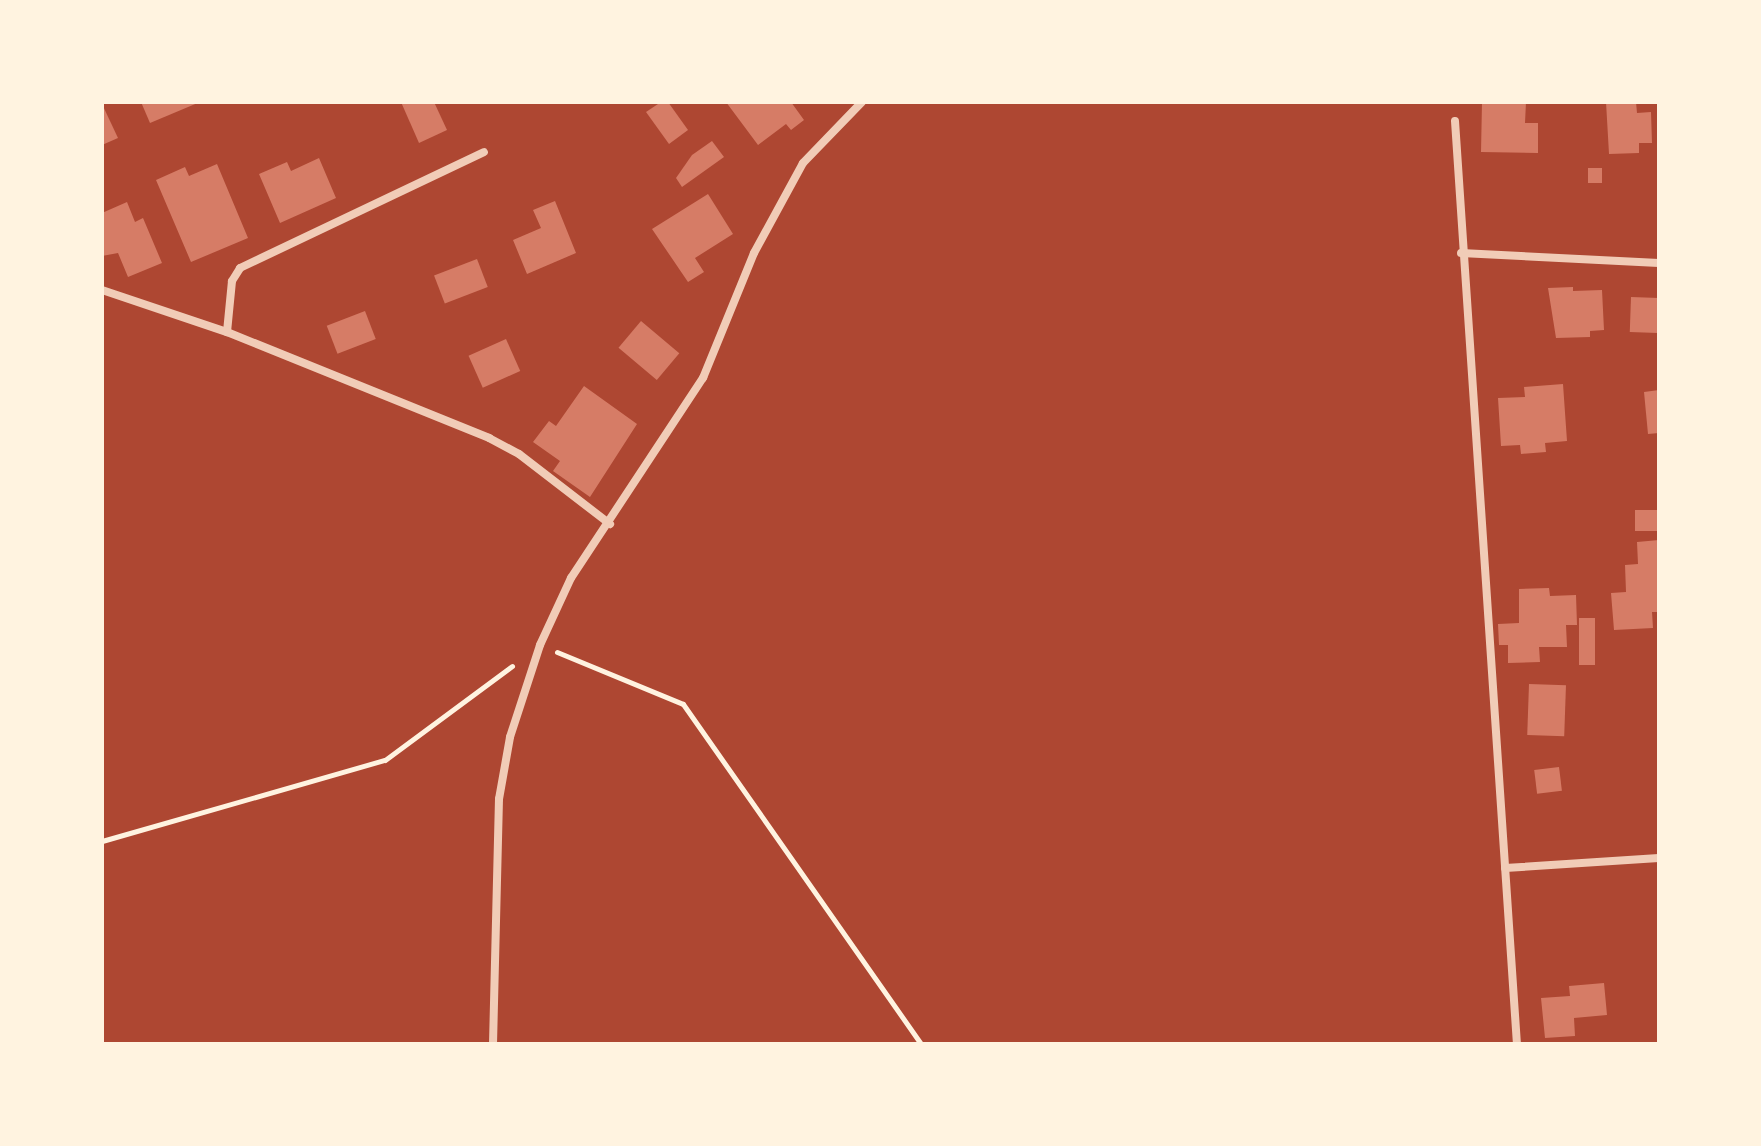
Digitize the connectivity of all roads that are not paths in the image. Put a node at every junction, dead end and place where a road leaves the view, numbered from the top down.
1 (862, 102) edge
2 (1455, 121) dead end
3 (484, 152) dead end
4 (1461, 253) junction
5 (1659, 263) edge
6 (102, 290) edge
7 (227, 332) junction
8 (610, 524) junction
9 (1659, 858) edge
10 (1505, 868) junction
11 (493, 1044) edge
12 (1517, 1044) edge

1 - 8 street
2 - 4 street
3 - 7 street
4 - 5 street
4 - 10 street
6 - 7 street
7 - 8 street
8 - 11 street
9 - 10 street
10 - 12 street

